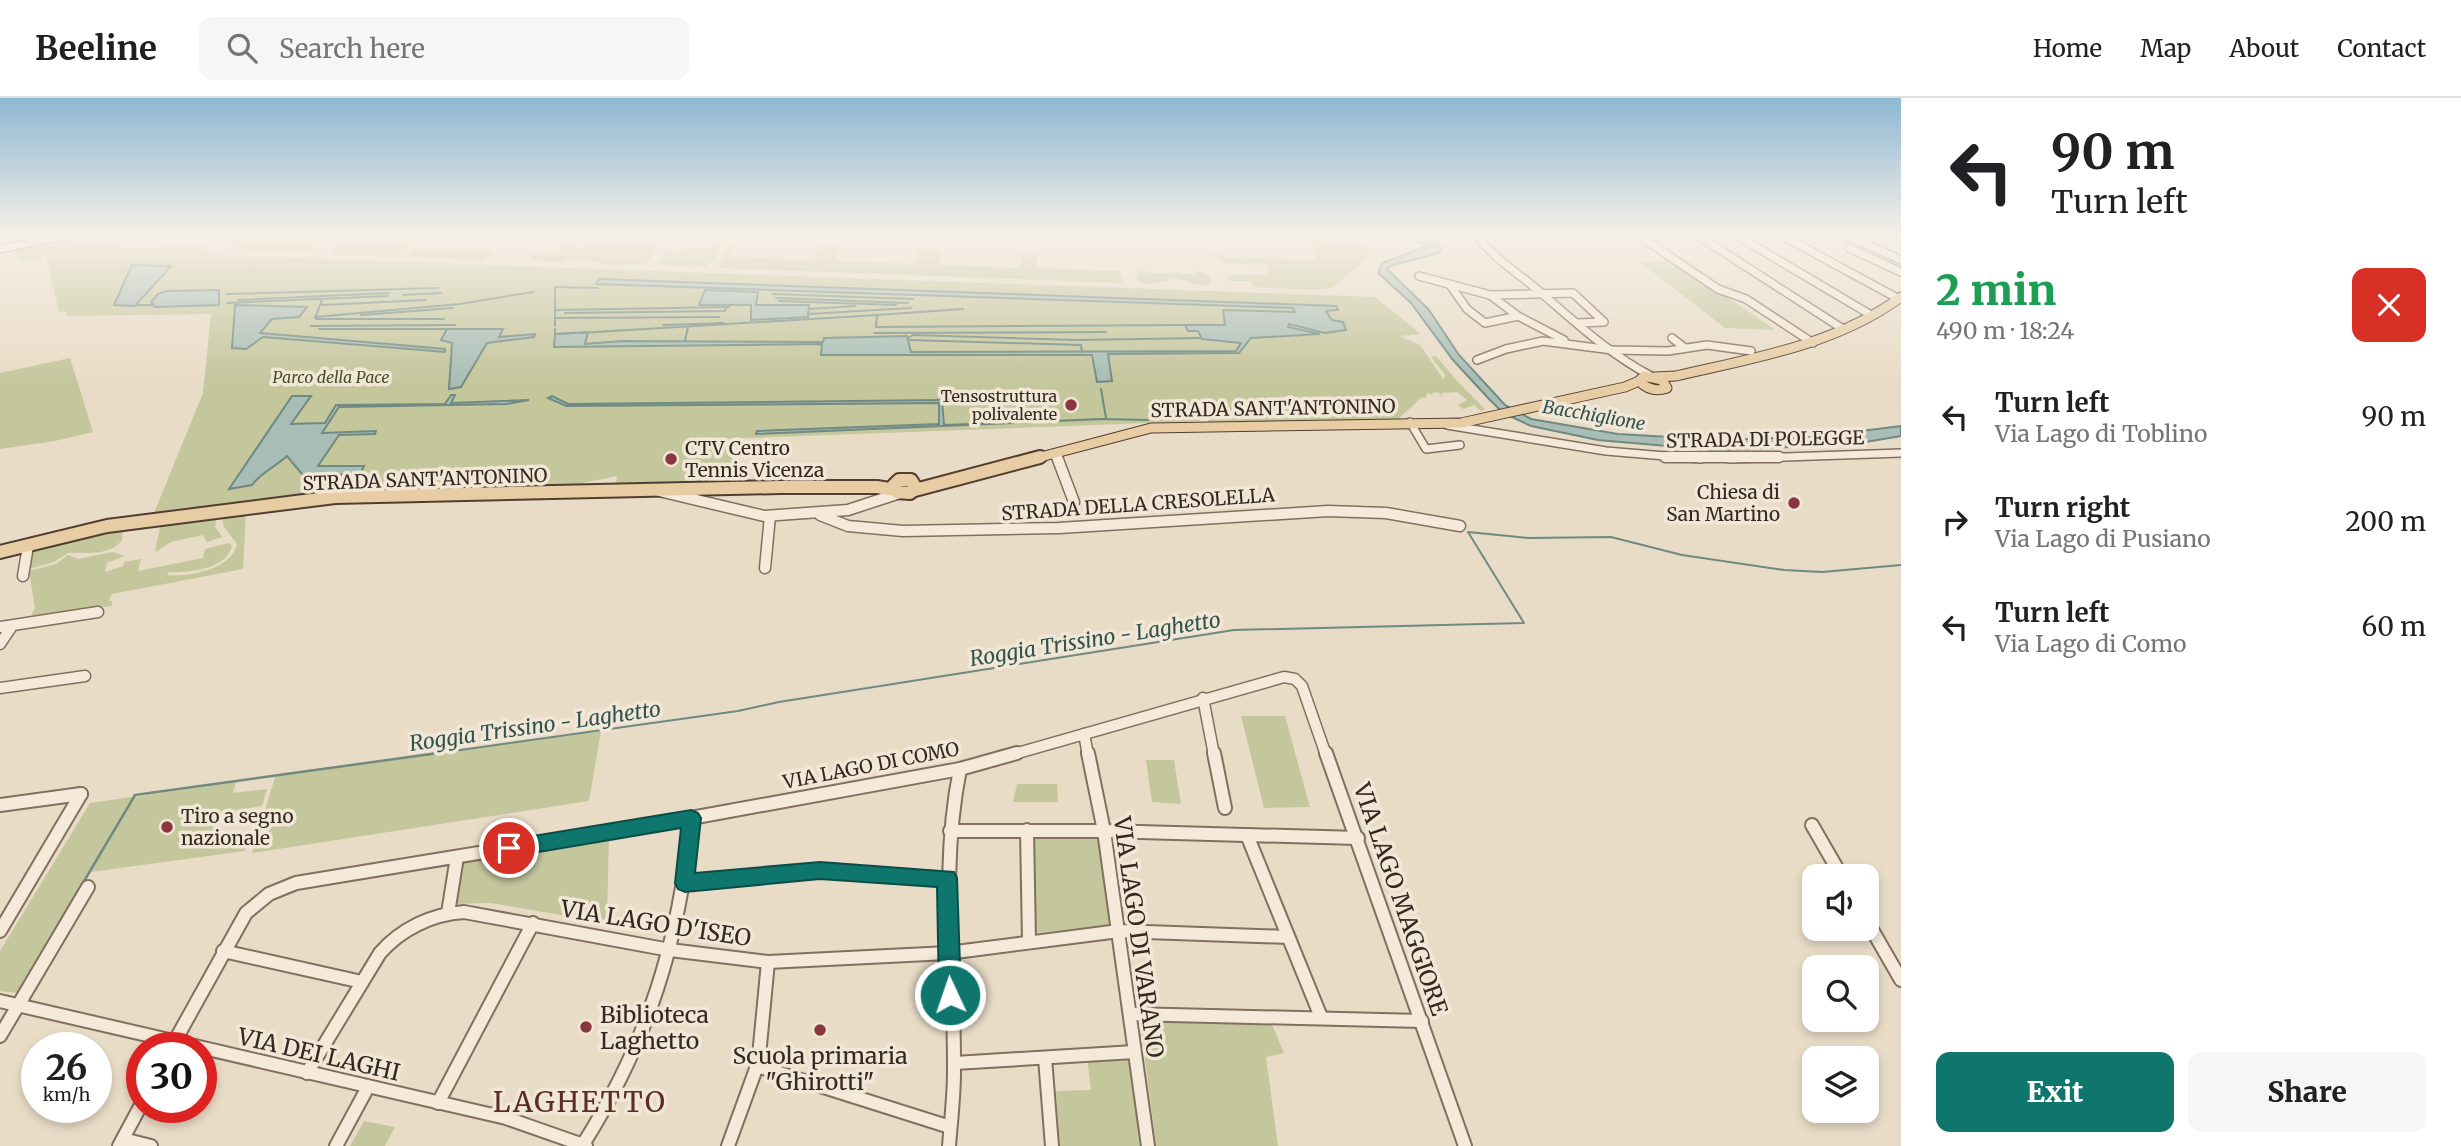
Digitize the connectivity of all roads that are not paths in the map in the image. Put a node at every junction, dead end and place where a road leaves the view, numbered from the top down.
1 (1446, 284) edge
2 (1530, 284) edge
3 (1564, 284) dead end
4 (1710, 284) edge
5 (1773, 284) edge
6 (1819, 284) edge
7 (1873, 284) edge
8 (1450, 285) junction
9 (1541, 293) junction
10 (1573, 293) junction
11 (1490, 295) junction
12 (1900, 298) edge
13 (1871, 315) junction
14 (1518, 316) junction
15 (1578, 323) junction
16 (1843, 329) junction
17 (1672, 338) dead end
18 (1571, 343) junction
19 (1813, 343) junction
20 (1685, 348) junction
21 (1612, 350) junction
22 (1751, 351) dead end
23 (1477, 360) dead end
24 (1676, 376) junction
25 (1646, 380) junction
26 (1412, 422) junction
27 (1460, 424) junction
28 (1460, 445) dead end
29 (1055, 453) junction
30 (1901, 453) edge
31 (914, 485) joint
32 (897, 488) junction
33 (659, 491) junction
34 (1074, 502) dead end
35 (820, 515) junction
36 (770, 516) junction
37 (1460, 526) dead end
38 (28, 545) junction
39 (0, 552) edge
40 (765, 568) dead end
41 (23, 576) dead end
42 (98, 612) dead end
43 (12, 626) junction
44 (0, 627) edge
45 (1, 640) edge
46 (85, 676) dead end
47 (1284, 677) joint
48 (0, 688) edge
49 (1203, 698) junction
50 (1084, 734) junction
51 (960, 769) junction
52 (0, 805) edge
53 (1225, 808) dead end
54 (691, 818) junction
55 (1812, 825) dead end
56 (1027, 830) junction
57 (950, 831) junction
58 (1104, 831) junction
59 (1247, 835) junction
60 (1358, 838) junction
61 (457, 857) junction
62 (1834, 864) edge
63 (947, 878) junction
64 (685, 883) junction
65 (88, 887) dead end
66 (448, 913) junction
67 (533, 923) junction
68 (0, 931) edge
69 (1119, 931) junction
70 (1288, 936) junction
71 (1879, 941) edge
72 (1029, 942) junction
73 (670, 950) junction
74 (223, 951) junction
75 (948, 953) junction
76 (768, 962) junction
77 (1901, 980) edge
78 (362, 982) junction
79 (0, 1001) edge
80 (18, 1005) junction
81 (1130, 1014) junction
82 (1321, 1017) junction
83 (1422, 1021) junction
84 (180, 1032) edge
85 (126, 1033) edge
86 (0, 1036) edge
87 (1134, 1052) junction
88 (217, 1054) edge
89 (1045, 1058) junction
90 (758, 1061) junction
91 (955, 1063) junction
92 (307, 1073) junction
93 (368, 1087) junction
94 (438, 1103) junction
95 (131, 1123) edge
96 (950, 1127) junction
97 (121, 1142) edge
98 (151, 1146) edge
99 (336, 1146) edge
100 (583, 1146) edge
101 (728, 1146) edge
102 (949, 1146) edge
103 (1052, 1146) edge
104 (1149, 1146) edge
105 (1465, 1146) edge

1 - 8 street
2 - 9 street
3 - 10 street
4 - 19 street
5 - 16 street
6 - 13 street
7 - 12 street
8 - 11 street
8 - 14 street
9 - 10 street
9 - 11 street
9 - 15 street
10 - 15 street
11 - 14 street
12 - 13 main road
13 - 16 main road
14 - 18 street
15 - 21 street
16 - 19 main road
17 - 20 street
18 - 21 street
18 - 23 street
19 - 24 main road
20 - 21 street
20 - 22 street
21 - 25 street
24 - 25 main road
24 - 25 main road
25 - 27 main road
26 - 27 main road, STRADA SANT'ANTONINO
26 - 27 main road, STRADA SANT'ANTONINO
26 - 28 street, STRADA SANT'ANTONINO
26 - 29 main road, STRADA SANT'ANTONINO
27 - 30 street, STRADA DI POLEGGE
29 - 31 main road, STRADA SANT'ANTONINO
29 - 34 street
31 - 32 main road, STRADA SANT'ANTONINO
32 - 33 main road, STRADA SANT'ANTONINO
32 - 35 street, STRADA SANT'ANTONINO
33 - 36 street, STRADA SANT'ANTONINO
33 - 38 main road, STRADA SANT'ANTONINO
35 - 36 street, STRADA SANT'ANTONINO
35 - 37 street, STRADA DELLA CRESOLELLA
36 - 40 street
38 - 39 main road, STRADA SANT'ANTONINO
38 - 41 street
42 - 43 street
43 - 44 street
43 - 45 street
46 - 48 street
47 - 49 street, VIA LAGO DI COMO
47 - 60 street, VIA LAGO MAGGIORE
49 - 50 street, VIA LAGO DI COMO
49 - 53 street
50 - 51 street, VIA LAGO DI COMO
50 - 58 street, VIA LAGO DI VARANO
51 - 54 street, VIA LAGO DI COMO
51 - 57 street
52 - 68 street
54 - 61 street, VIA LAGO DI COMO
54 - 64 street
55 - 62 street
56 - 57 street
56 - 58 street
56 - 72 street
57 - 63 street
58 - 59 street
58 - 69 street, VIA LAGO DI VARANO
59 - 60 street
59 - 70 street
60 - 83 street, VIA LAGO MAGGIORE
61 - 66 street
61 - 74 street, VIA LAGO DI COMO
63 - 64 street
63 - 75 street
64 - 73 street
65 - 80 street
66 - 67 street, VIA LAGO D'ISEO
66 - 78 street, VIA LAGO D'ISEO
67 - 73 street, VIA LAGO D'ISEO
67 - 94 street
69 - 70 street, VIA LAGO D'ISEO
69 - 72 street, VIA LAGO D'ISEO
69 - 81 street, VIA LAGO DI VARANO
70 - 82 street
71 - 77 street
72 - 75 street, VIA LAGO D'ISEO
73 - 76 street, VIA LAGO D'ISEO
73 - 100 street
74 - 78 street
74 - 84 street, VIA LAGO DI COMO
75 - 76 street, VIA LAGO D'ISEO
75 - 91 street
76 - 90 street
78 - 92 street, VIA LAGO D'ISEO
79 - 80 street, VIA DEI LAGHI
80 - 85 street, VIA DEI LAGHI
80 - 86 street
81 - 82 street
81 - 87 street, VIA LAGO DI VARANO
82 - 83 street
83 - 105 street, VIA LAGO MAGGIORE
87 - 89 street
87 - 104 street, VIA LAGO DI VARANO
88 - 92 street, VIA DEI LAGHI
89 - 91 street
89 - 103 street
90 - 96 street
90 - 101 street
91 - 96 street
92 - 93 street, VIA DEI LAGHI
93 - 94 street, VIA DEI LAGHI
93 - 99 street
94 - 100 street, VIA DEI LAGHI
95 - 97 street
96 - 102 street
97 - 98 street

